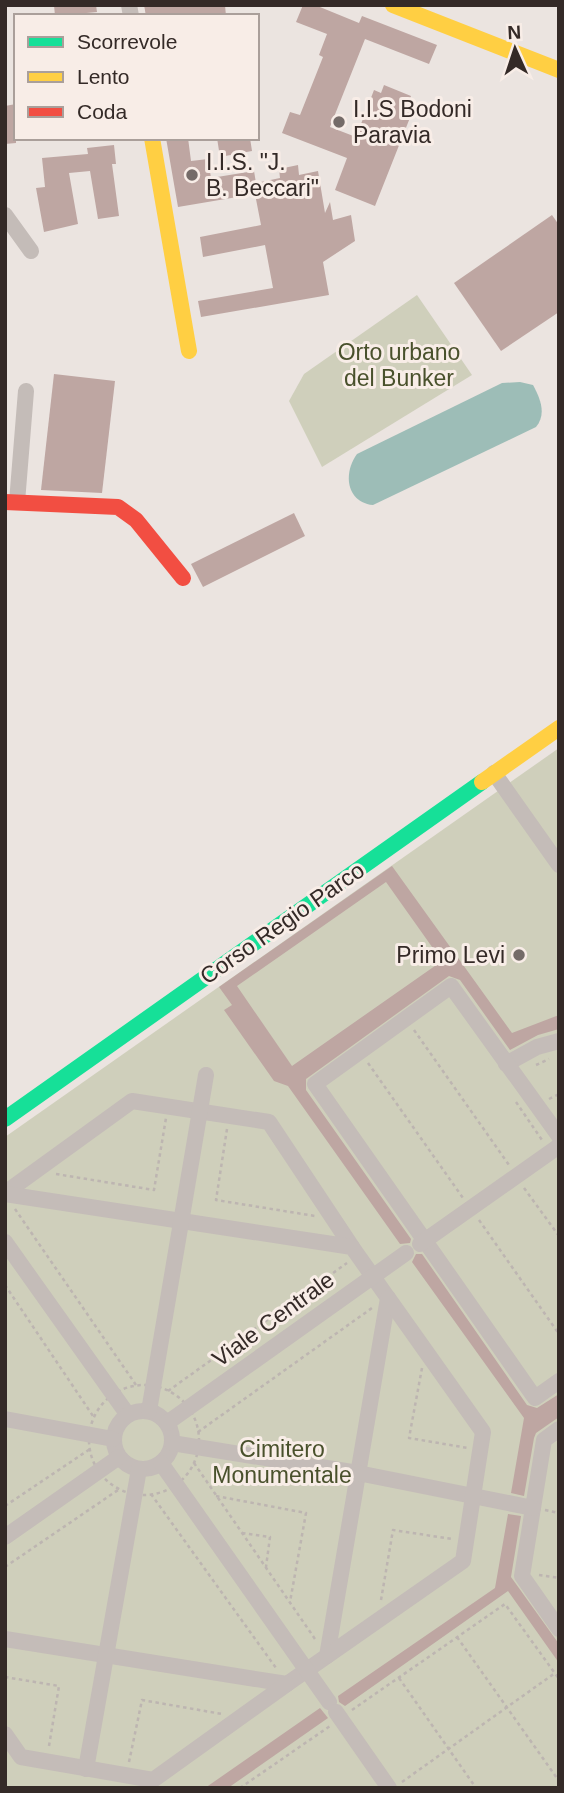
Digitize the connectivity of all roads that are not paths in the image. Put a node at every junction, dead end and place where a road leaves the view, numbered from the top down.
1 (393, 5) edge
2 (559, 70) edge
3 (152, 140) edge
4 (5, 215) edge
5 (32, 251) dead end
6 (189, 351) dead end
7 (26, 391) dead end
8 (11, 502) edge
9 (183, 578) dead end
10 (559, 728) edge
11 (494, 773) junction
12 (559, 865) edge
13 (557, 1049) edge
14 (511, 1071) junction
15 (206, 1075) dead end
16 (200, 1111) junction
17 (5, 1119) edge
18 (559, 1136) edge
19 (555, 1149) edge
20 (8, 1198) edge
21 (181, 1222) junction
22 (5, 1242) edge
23 (417, 1246) junction
24 (355, 1251) junction
25 (373, 1276) junction
26 (388, 1298) junction
27 (559, 1381) edge
28 (149, 1411) junction
29 (128, 1415) junction
30 (5, 1419) edge
31 (167, 1423) junction
32 (559, 1429) edge
33 (113, 1439) junction
34 (172, 1443) junction
35 (119, 1457) junction
36 (162, 1463) junction
37 (139, 1469) junction
38 (358, 1472) junction
39 (472, 1494) junction
40 (533, 1508) junction
41 (5, 1537) edge
42 (559, 1629) edge
43 (5, 1639) edge
44 (106, 1655) junction
45 (327, 1656) junction
46 (307, 1671) junction
47 (287, 1684) junction
48 (5, 1734) edge
49 (86, 1769) junction
50 (391, 1788) edge

1 - 2 street
3 - 6 street
4 - 5 street
7 - 8 street
8 - 9 street
10 - 11 street, Corso Regio Parco
11 - 12 street
11 - 17 street, Corso Regio Parco
13 - 14 street
14 - 18 street
14 - 23 street
15 - 16 street
16 - 20 street
16 - 21 street
16 - 24 street
19 - 23 street, Viale Centrale
20 - 21 street
21 - 24 street
21 - 28 street
22 - 29 street
23 - 25 street, Viale Centrale
23 - 27 street
24 - 25 street
25 - 26 street
25 - 31 street, Viale Centrale
26 - 38 street
26 - 39 street
28 - 29 street
28 - 31 street
29 - 33 street
30 - 33 street
31 - 34 street
32 - 40 street
33 - 35 street
34 - 36 street
34 - 38 street
35 - 37 street
35 - 41 street
36 - 37 street
36 - 46 street
37 - 44 street
38 - 39 street
38 - 45 street
39 - 40 street
39 - 45 street
40 - 42 street
43 - 44 street
44 - 47 street
44 - 49 street
45 - 46 street
46 - 47 street
46 - 50 street
47 - 49 street
48 - 49 street

